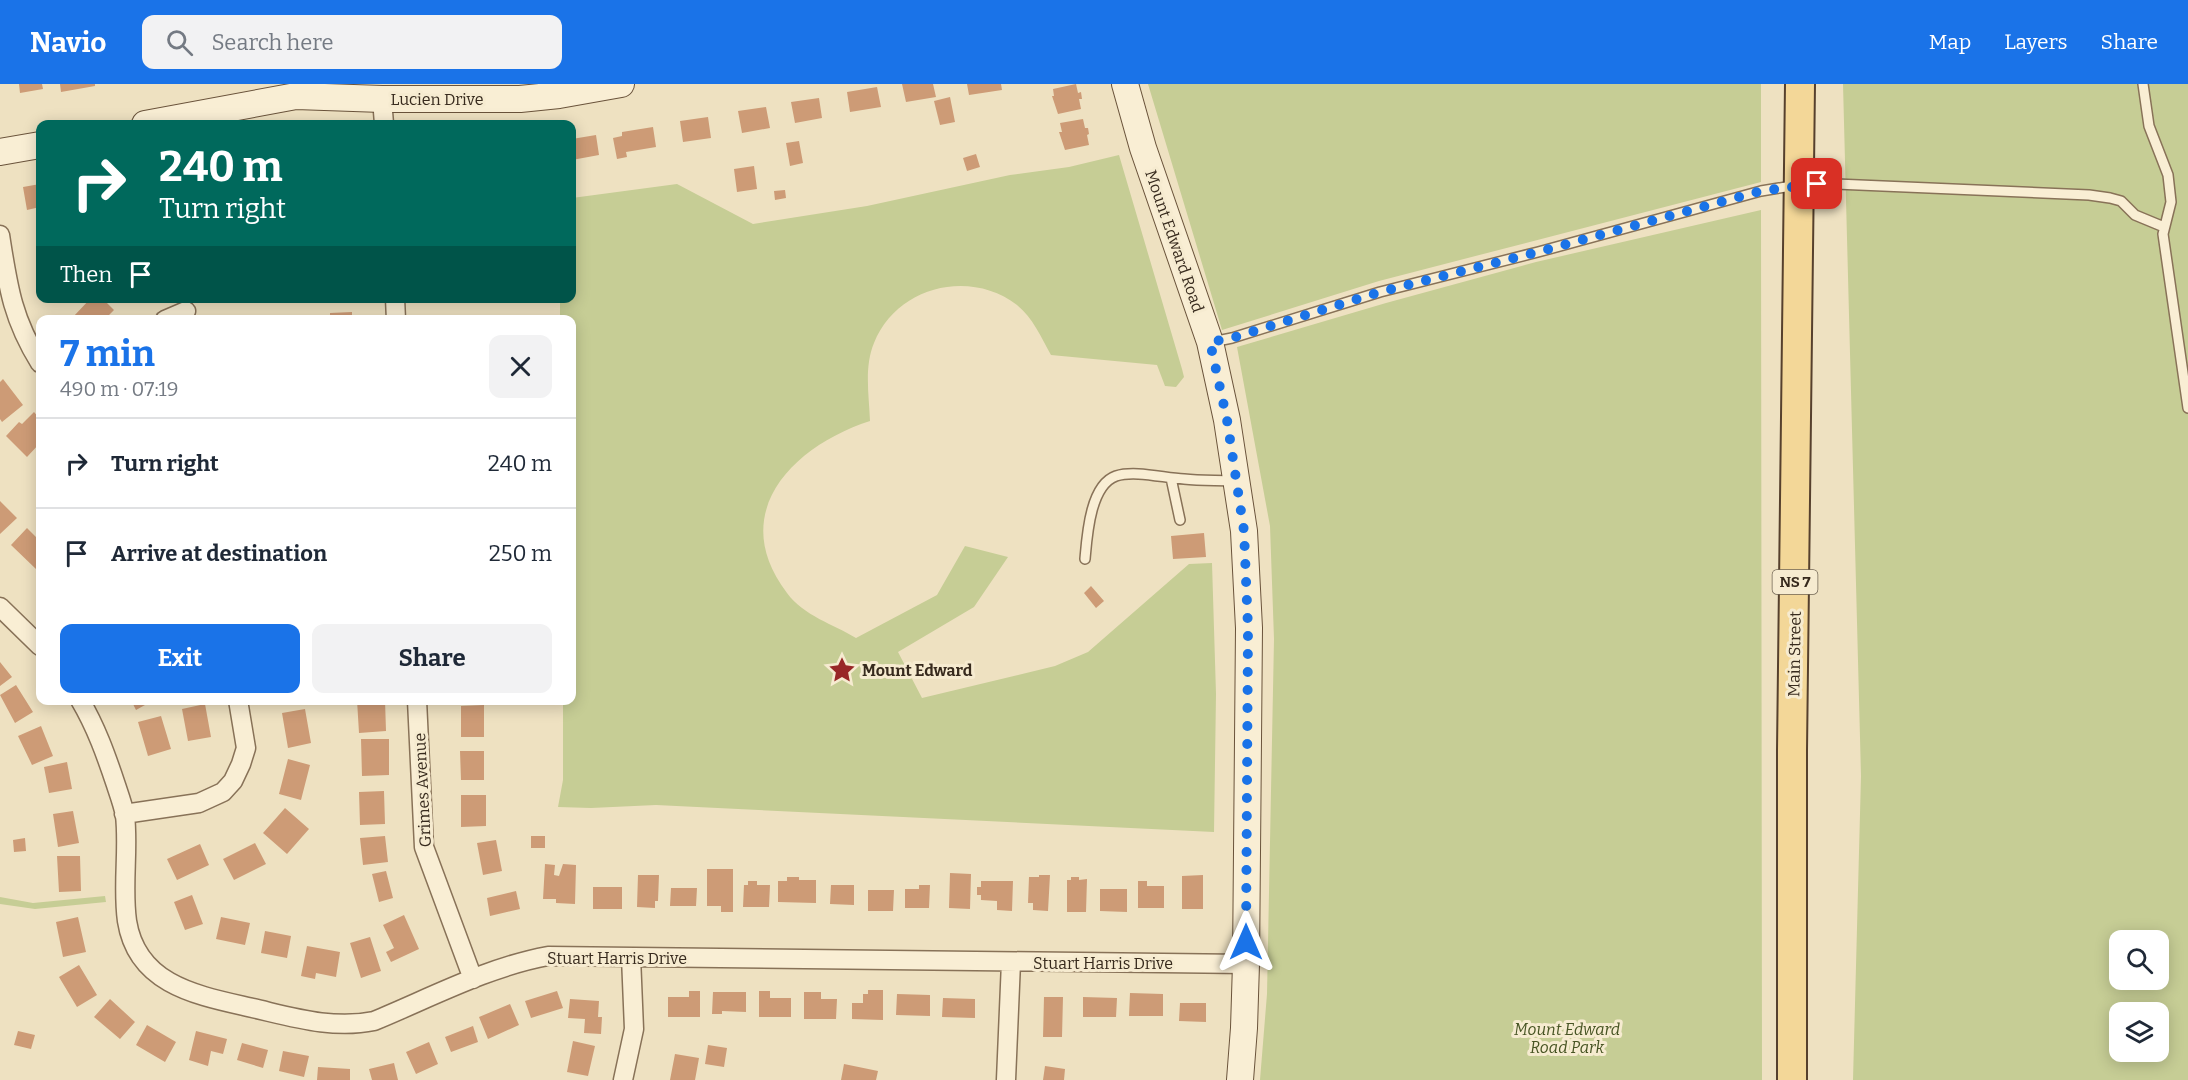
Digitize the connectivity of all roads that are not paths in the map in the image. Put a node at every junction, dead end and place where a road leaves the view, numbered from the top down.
1 (621, 84) edge
2 (1125, 84) edge
3 (1800, 84) edge
4 (2143, 84) edge
5 (382, 99) junction
6 (167, 120) edge
7 (384, 120) edge
8 (36, 146) edge
9 (0, 152) edge
10 (1798, 185) junction
11 (2164, 226) junction
12 (0, 235) edge
13 (186, 312) dead end
14 (178, 315) edge
15 (1210, 342) junction
16 (36, 356) edge
17 (2188, 408) edge
18 (1171, 478) junction
19 (1237, 481) junction
20 (1180, 520) dead end
21 (1085, 559) dead end
22 (0, 607) edge
23 (36, 642) edge
24 (83, 705) edge
25 (239, 705) edge
26 (417, 705) edge
27 (124, 814) junction
28 (632, 957) junction
29 (1011, 962) junction
30 (1246, 964) junction
31 (473, 980) junction
32 (623, 1080) edge
33 (1005, 1080) edge
34 (1240, 1080) edge
35 (1791, 1080) edge

1 - 5 street, Lucien Drive
2 - 15 street, Mount Edward Road
3 - 10 main road, Main Street / NS 7
4 - 11 lane
5 - 6 street, Lucien Drive
5 - 7 street
8 - 9 street
10 - 11 lane
10 - 15 lane
10 - 35 main road, Main Street / NS 7
11 - 17 lane
12 - 16 street
13 - 14 street
15 - 19 street, Mount Edward Road
18 - 19 lane
18 - 20 lane
18 - 21 lane
19 - 30 street, Mount Edward Road
22 - 23 street
24 - 27 street, Stuart Harris Drive
25 - 27 street
26 - 31 street, Grimes Avenue
27 - 31 street, Stuart Harris Drive
28 - 29 street, Stuart Harris Drive
28 - 31 street, Stuart Harris Drive
28 - 32 street
29 - 30 street, Stuart Harris Drive
29 - 33 street
30 - 34 street, Mount Edward Road

